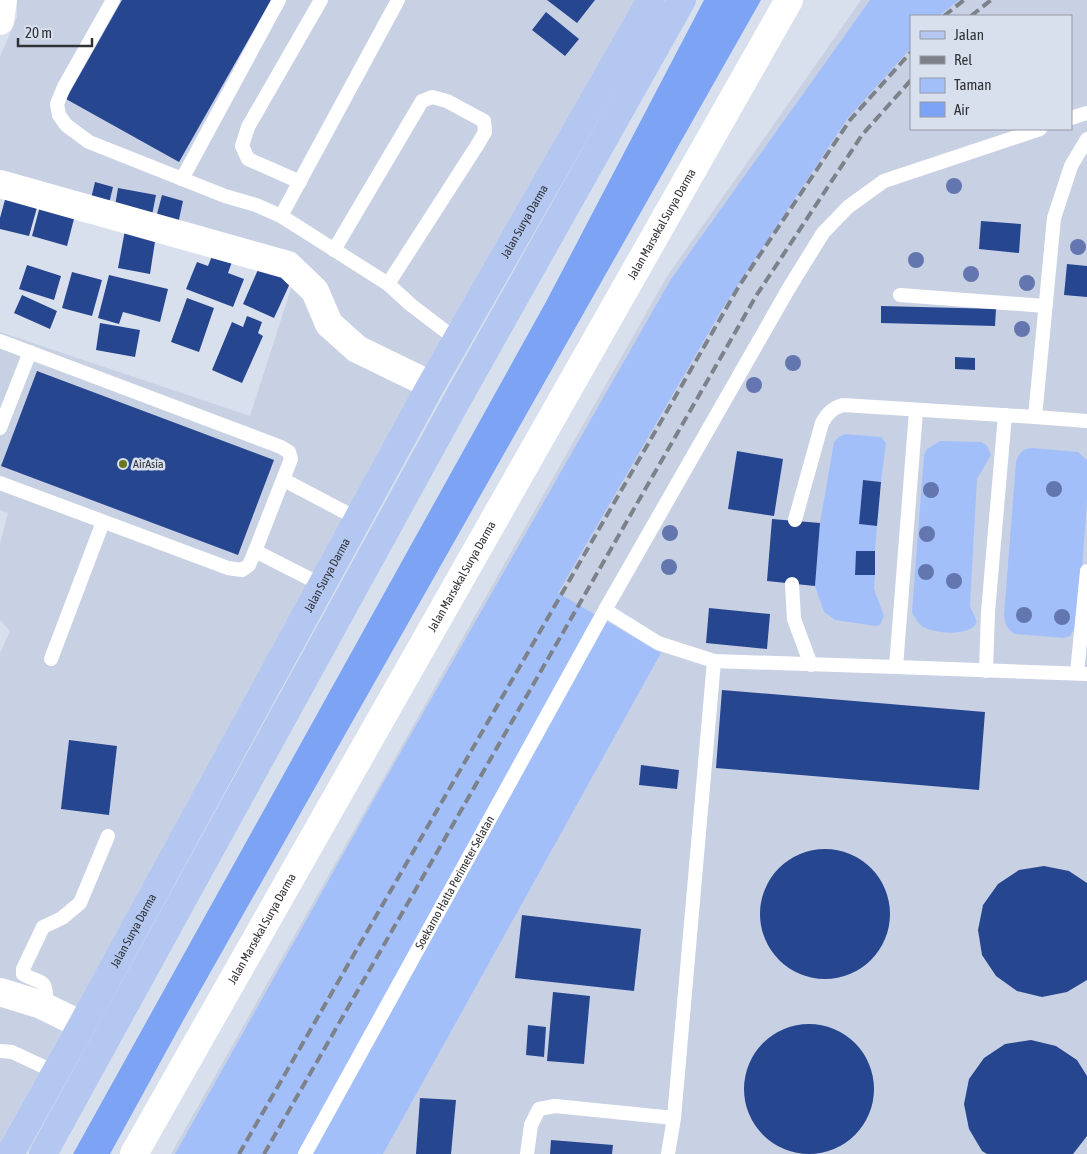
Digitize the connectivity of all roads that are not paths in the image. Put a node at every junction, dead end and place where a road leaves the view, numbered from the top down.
1 (3, 0) edge
2 (113, 0) edge
3 (279, 0) edge
4 (321, 0) edge
5 (398, 0) edge
6 (651, 0) edge
7 (682, 0) edge
8 (789, 0) edge
9 (0, 21) edge
10 (1087, 113) edge
11 (1072, 118) edge
12 (1037, 130) edge
13 (1087, 139) edge
14 (182, 179) junction
15 (300, 182) junction
16 (0, 184) edge
17 (281, 216) junction
18 (334, 250) junction
19 (388, 284) junction
20 (900, 295) dead end
21 (1045, 306) junction
22 (457, 340) junction
23 (0, 341) edge
24 (30, 352) junction
25 (431, 385) junction
26 (916, 411) junction
27 (1005, 415) junction
28 (1035, 417) junction
29 (1087, 421) edge
30 (0, 428) edge
31 (284, 480) junction
32 (0, 483) edge
33 (358, 519) junction
34 (795, 520) dead end
35 (103, 522) junction
36 (255, 551) junction
37 (1087, 571) edge
38 (792, 584) dead end
39 (322, 585) junction
40 (605, 610) junction
41 (51, 659) dead end
42 (714, 661) junction
43 (811, 665) junction
44 (896, 667) junction
45 (986, 671) junction
46 (1082, 674) edge
47 (108, 836) dead end
48 (0, 992) edge
49 (73, 1021) junction
50 (0, 1050) edge
51 (55, 1072) junction
52 (674, 1118) junction
53 (10, 1154) edge
54 (43, 1154) edge
55 (134, 1154) edge
56 (305, 1154) edge
57 (527, 1154) edge
58 (668, 1154) edge

1 - 9 street
2 - 14 lane
3 - 14 lane
4 - 15 lane
5 - 15 lane
6 - 22 main road, Jalan Surya Darma
7 - 54 main road
8 - 55 street, Jalan Marsekal Surya Darma
10 - 11 lane
12 - 40 lane, Soekarno Hatta Perimeter Selatan
13 - 21 lane
14 - 17 lane
15 - 17 lane
16 - 25 street
17 - 18 lane
18 - 19 lane
18 - 19 lane
19 - 22 lane
20 - 21 lane
21 - 28 lane
22 - 25 main road, Jalan Surya Darma
23 - 24 lane
24 - 30 lane
24 - 31 lane
25 - 33 main road, Jalan Surya Darma
26 - 27 lane
26 - 34 lane
26 - 44 lane
27 - 28 lane
27 - 45 lane
28 - 29 lane
31 - 33 lane
31 - 36 lane
32 - 35 lane
33 - 39 main road, Jalan Surya Darma
35 - 36 lane
35 - 41 lane
36 - 39 lane
37 - 46 lane
38 - 43 lane
39 - 49 main road, Jalan Surya Darma
40 - 42 lane
40 - 56 lane, Soekarno Hatta Perimeter Selatan
42 - 43 lane
42 - 52 lane
43 - 44 lane
44 - 45 lane
45 - 46 lane
47 - 49 lane
48 - 49 street
49 - 51 main road, Jalan Surya Darma
50 - 51 lane
51 - 53 main road, Jalan Surya Darma
52 - 57 lane
52 - 58 lane

